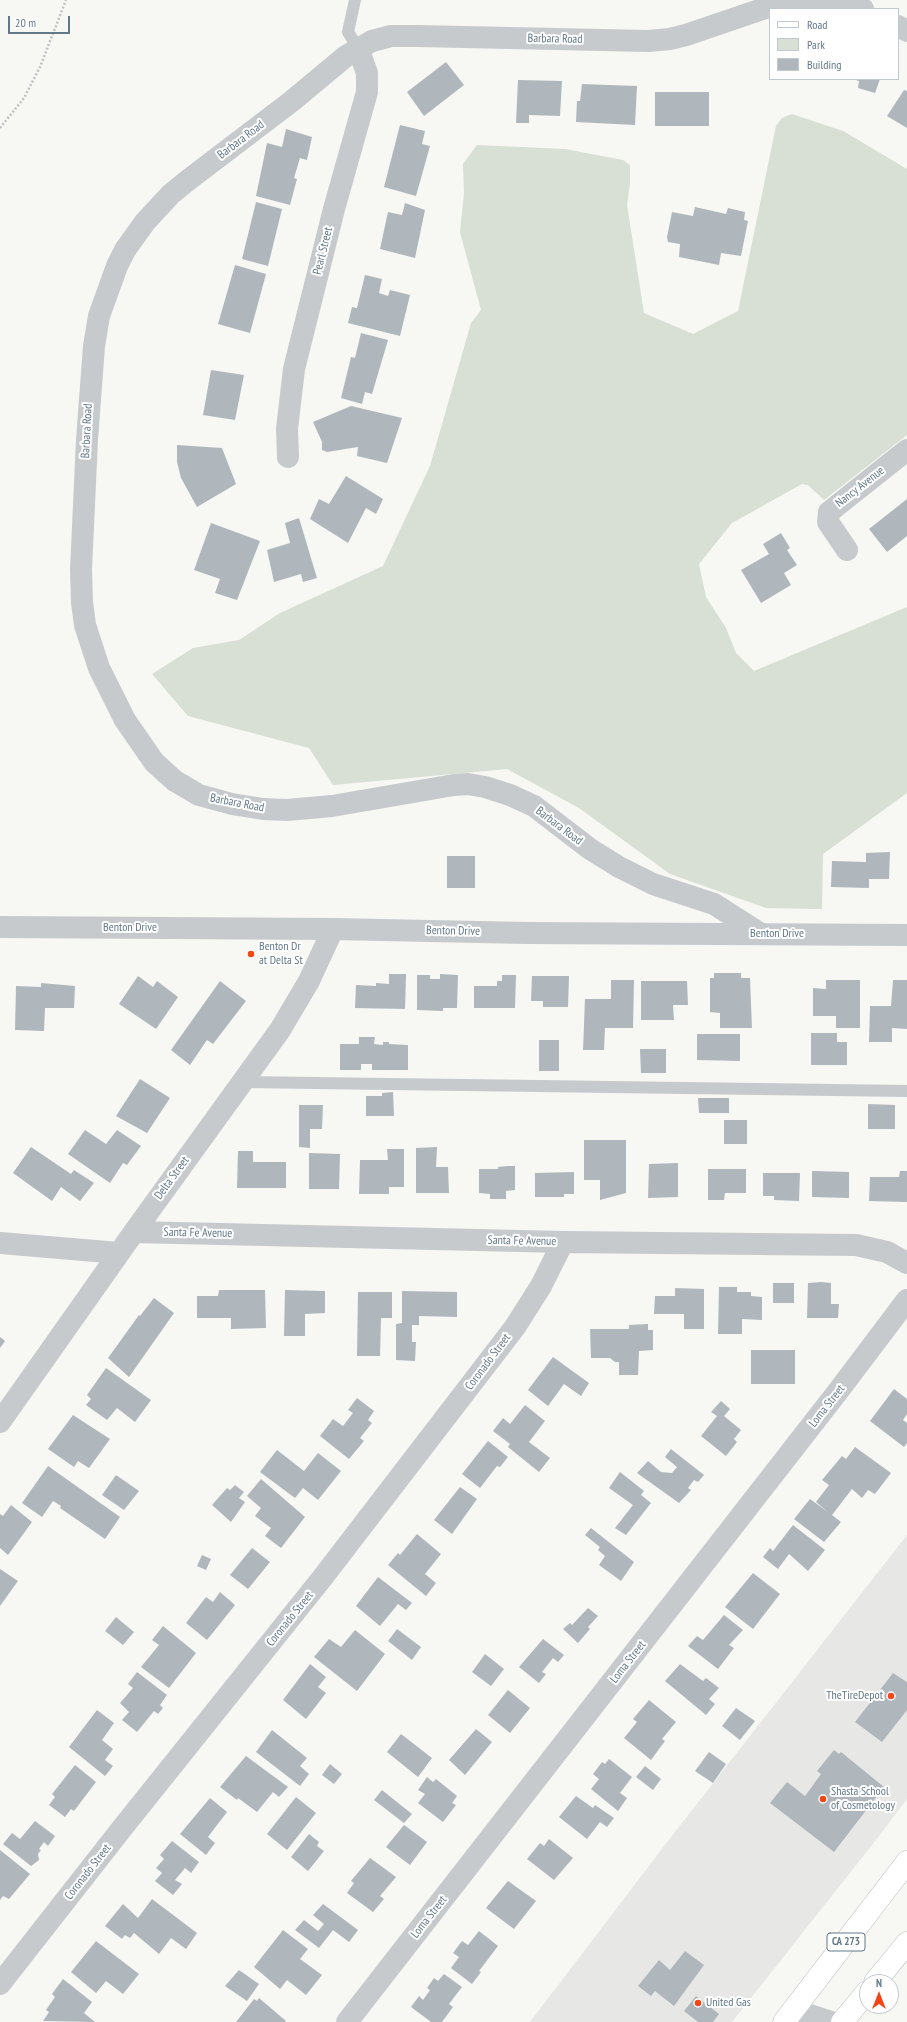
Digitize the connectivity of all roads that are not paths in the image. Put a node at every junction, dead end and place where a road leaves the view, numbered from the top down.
1 (355, 0) edge
2 (860, 8) edge
3 (358, 48) junction
4 (907, 450) edge
5 (288, 458) dead end
6 (847, 550) dead end
7 (0, 927) edge
8 (333, 928) junction
9 (761, 934) junction
10 (907, 935) edge
11 (242, 1082) junction
12 (907, 1091) edge
13 (134, 1232) junction
14 (563, 1242) junction
15 (0, 1243) edge
16 (119, 1253) junction
17 (907, 1263) edge
18 (907, 1300) edge
19 (0, 1422) edge
20 (907, 1862) edge
21 (907, 1943) edge
22 (882, 1974) edge
23 (0, 1984) edge
24 (859, 2002) edge
25 (792, 2018) edge
26 (348, 2022) edge
27 (831, 2022) edge
28 (842, 2022) edge

1 - 3 lane
2 - 3 street, Barbara Road
3 - 5 street, Pearl Street
3 - 9 street, Barbara Road
4 - 6 street, Nancy Avenue
7 - 8 street, Benton Drive
8 - 9 street, Benton Drive
8 - 11 street, Delta Street
9 - 10 street, Benton Drive
11 - 12 lane
11 - 13 street, Delta Street
13 - 14 street, Santa Fe Avenue
13 - 16 street, Delta Street
14 - 17 street, Santa Fe Avenue
14 - 23 street, Coronado Street
15 - 16 street
16 - 19 street, Delta Street
18 - 26 street, Loma Street
20 - 25 main road, CA 273
21 - 22 main road
24 - 28 main road
25 - 27 street

